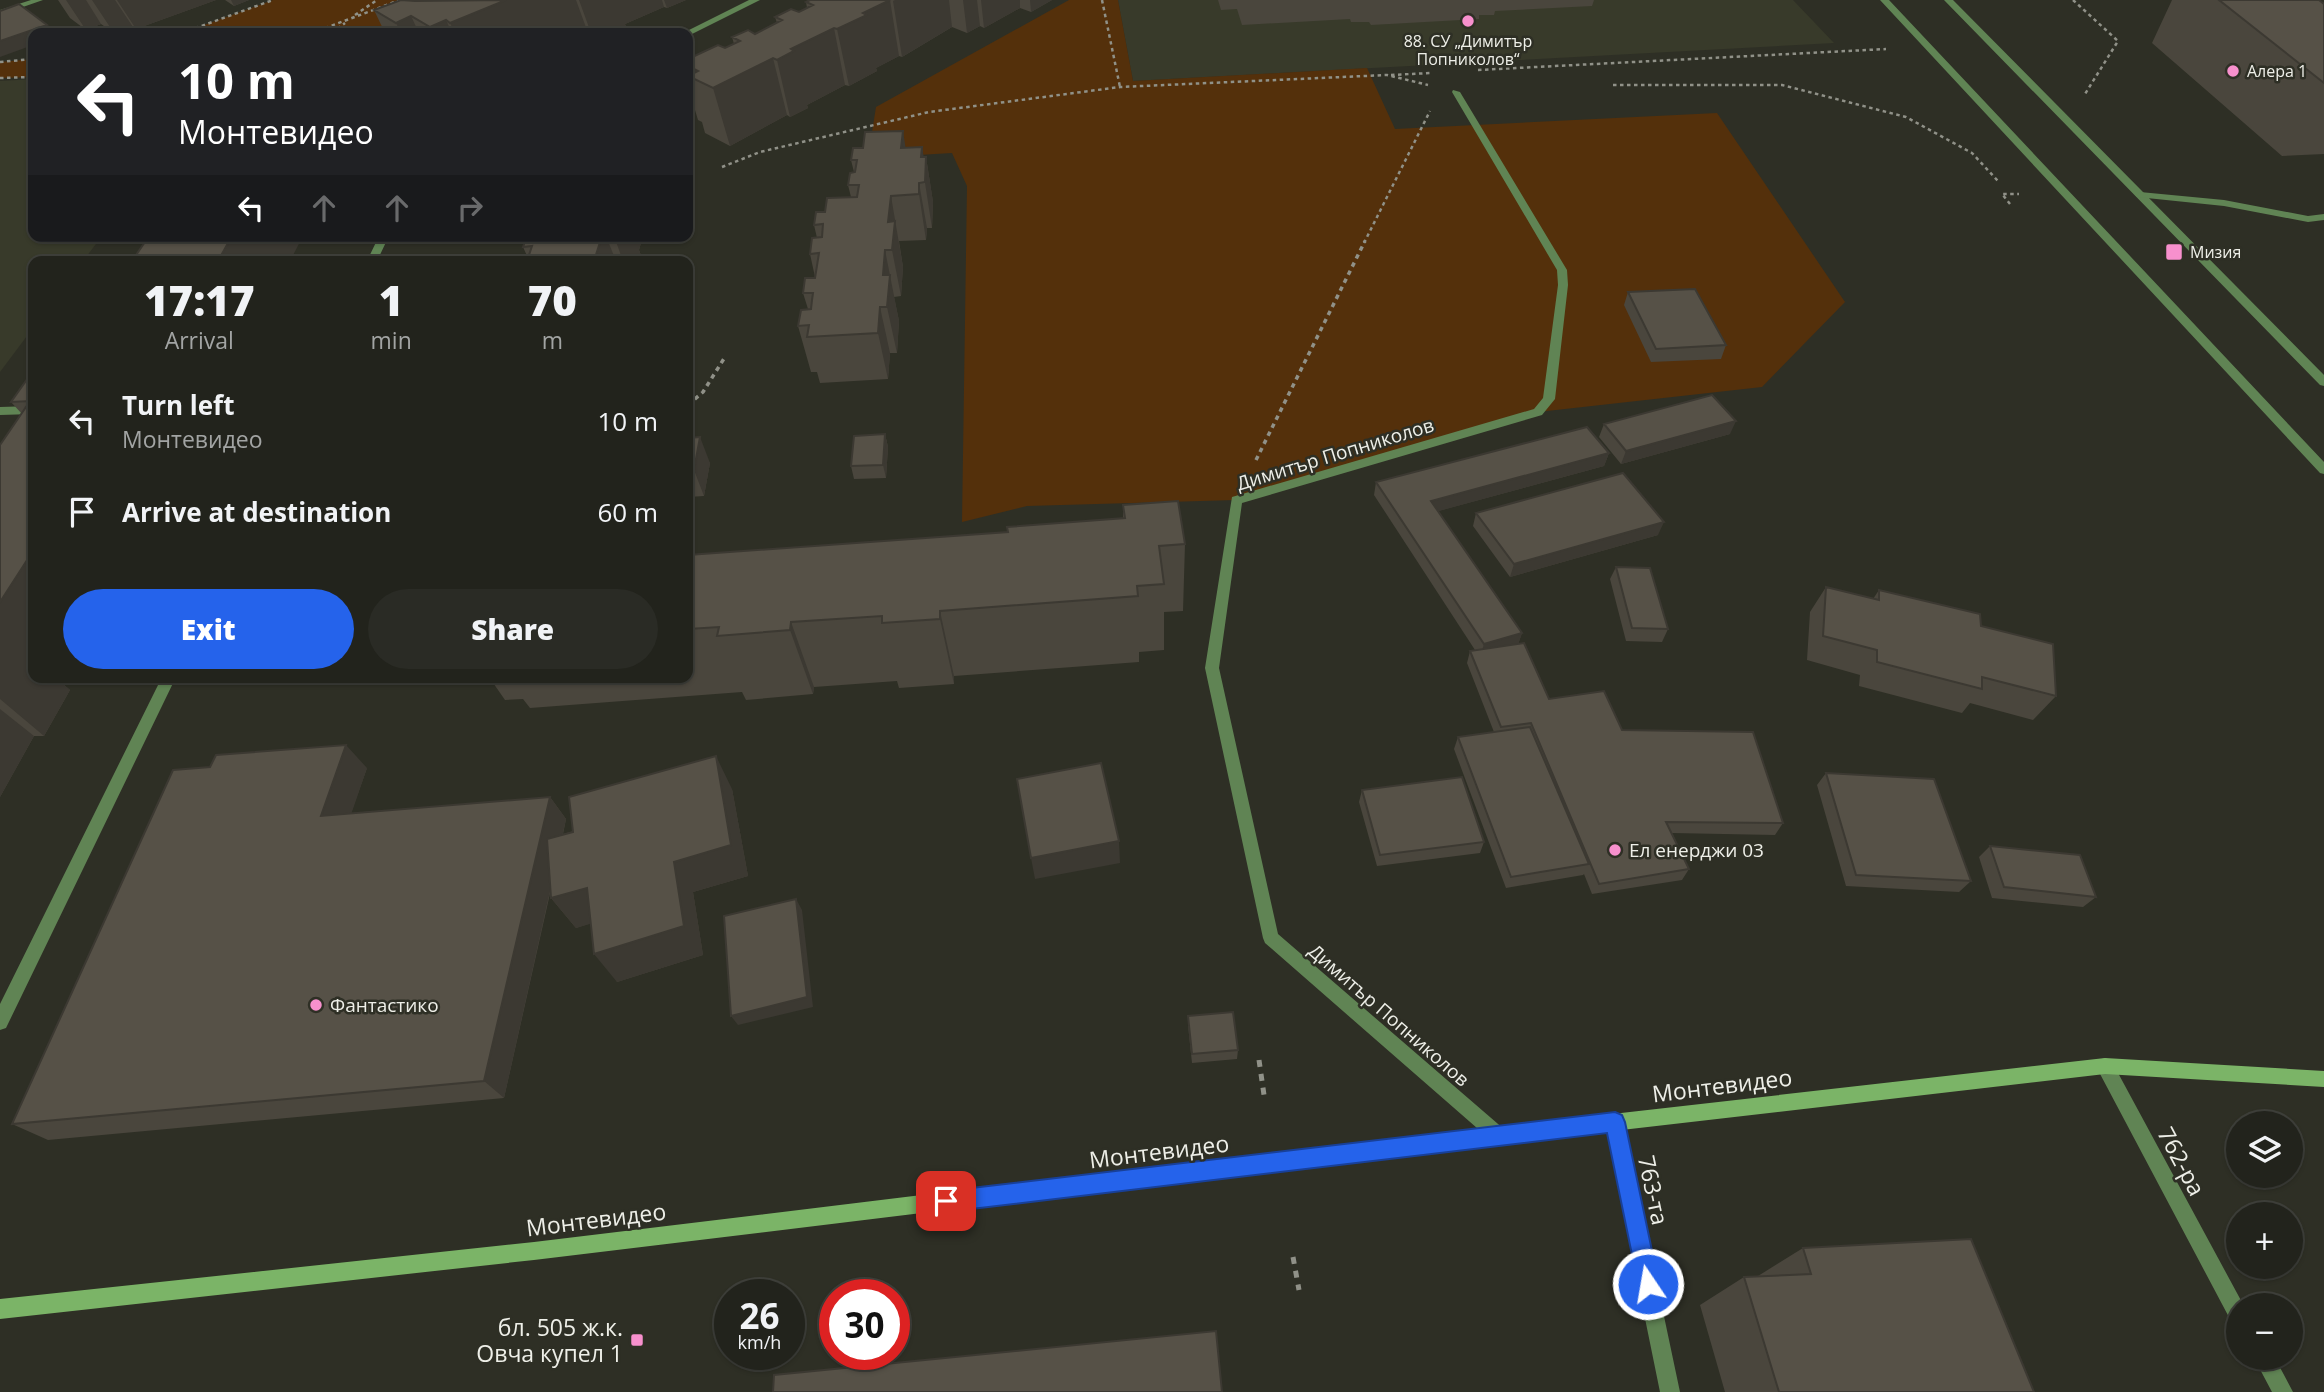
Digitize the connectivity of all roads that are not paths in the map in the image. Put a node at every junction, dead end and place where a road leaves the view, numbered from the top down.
1 (39, 0) edge
2 (757, 0) edge
3 (1884, 0) edge
4 (1948, 0) edge
5 (0, 13) edge
6 (693, 30) edge
7 (1456, 92) road end
8 (2140, 195) junction
9 (2324, 218) edge
10 (2324, 382) edge
11 (28, 410) edge
12 (0, 411) edge
13 (2324, 470) edge
14 (166, 683) edge
15 (0, 1022) edge
16 (2105, 1066) junction
17 (2324, 1079) edge
18 (1615, 1122) junction
19 (1499, 1136) junction
20 (2227, 1293) edge
21 (0, 1309) edge
22 (2271, 1370) edge
23 (1670, 1392) edge
24 (2283, 1392) edge

1 - 5 street
2 - 6 street
3 - 13 street
4 - 8 street
7 - 19 street, Димитър Попниколов
8 - 9 street
8 - 10 street
11 - 12 street
14 - 15 street
16 - 17 street, Монтевидео
16 - 18 street, Монтевидео
16 - 20 street, 762-ра
18 - 19 street, Монтевидео
18 - 23 street, 763-та
19 - 21 street, Монтевидео
22 - 24 street

